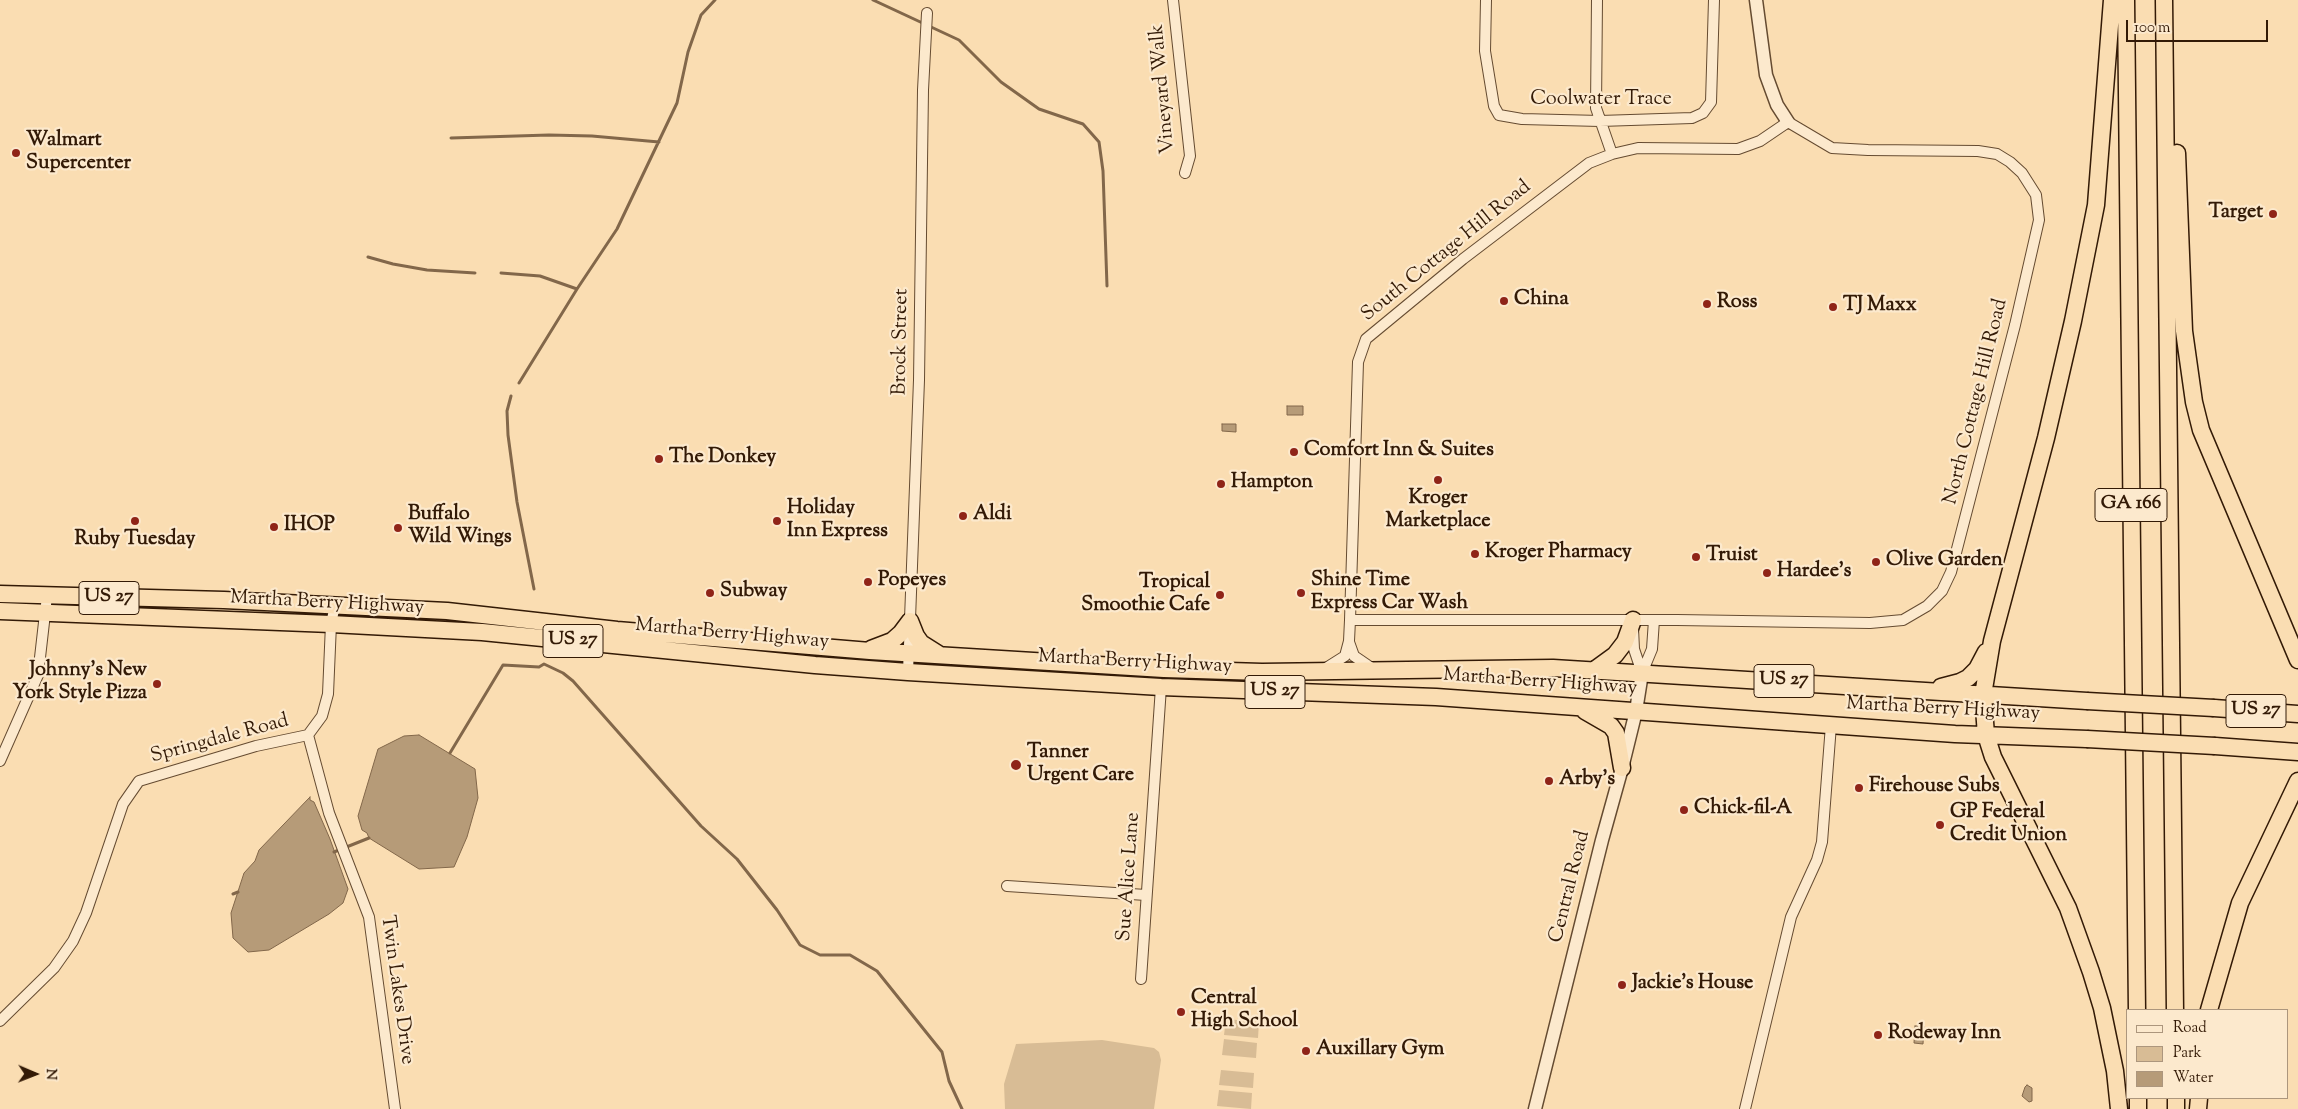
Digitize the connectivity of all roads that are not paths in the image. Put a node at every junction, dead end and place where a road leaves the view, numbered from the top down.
1 (1173, 0) edge
2 (1486, 0) edge
3 (1597, 0) edge
4 (1714, 0) edge
5 (1756, 0) edge
6 (2112, 0) edge
7 (2126, 0) edge
8 (2164, 0) edge
9 (927, 12) dead end
10 (2165, 51) junction
11 (1600, 121) junction
12 (1788, 122) junction
13 (1612, 154) junction
14 (1185, 173) dead end
15 (0, 594) edge
16 (47, 596) junction
17 (335, 605) junction
18 (0, 611) edge
19 (45, 613) junction
20 (1350, 620) junction
21 (1633, 620) junction
22 (1654, 620) junction
23 (910, 621) junction
24 (331, 624) junction
25 (1349, 641) junction
26 (1992, 641) junction
27 (864, 651) junction
28 (909, 654) junction
29 (942, 656) junction
30 (2298, 660) edge
31 (1164, 669) junction
32 (1321, 670) junction
33 (1375, 670) junction
34 (1593, 671) junction
35 (908, 672) junction
36 (1642, 674) junction
37 (1161, 687) junction
38 (1926, 691) junction
39 (1983, 695) junction
40 (1578, 707) junction
41 (1636, 711) junction
42 (2298, 714) edge
43 (1831, 725) junction
44 (308, 735) junction
45 (1986, 736) junction
46 (2298, 752) edge
47 (0, 761) edge
48 (1622, 768) junction
49 (2298, 781) edge
50 (1007, 886) dead end
51 (1146, 895) junction
52 (1141, 979) dead end
53 (2137, 1009) edge
54 (2175, 1009) edge
55 (2209, 1009) edge
56 (0, 1021) edge
57 (395, 1109) edge
58 (1535, 1109) edge
59 (1745, 1109) edge
60 (2119, 1109) edge

1 - 14 street, Vineyard Walk
2 - 11 street, Coolwater Trace
3 - 11 street
4 - 11 street, Coolwater Trace
5 - 12 street
6 - 26 highway
7 - 53 highway, GA 166
8 - 10 highway, GA 166
9 - 23 street, Brock Street
10 - 30 highway
10 - 54 highway, GA 166
11 - 13 street
12 - 13 street, South Cottage Hill Road
12 - 22 street, North Cottage Hill Road
13 - 20 street, South Cottage Hill Road
15 - 16 highway, Martha Berry Highway / US 27
16 - 17 highway, Martha Berry Highway / US 27
16 - 19 street
17 - 24 street, Springdale Road
17 - 27 highway, Martha Berry Highway / US 27
18 - 19 highway, Martha Berry Highway / US 27
19 - 24 highway, Martha Berry Highway / US 27
19 - 47 street
20 - 21 street
20 - 25 street, South Cottage Hill Road
21 - 22 street
21 - 34 highway
21 - 36 street, Central Road
22 - 36 street, Central Road
23 - 27 highway
23 - 28 street, Brock Street
23 - 29 highway
24 - 35 highway, Martha Berry Highway / US 27
24 - 44 street, Springdale Road
25 - 32 street
25 - 33 street
26 - 38 highway
26 - 39 highway
27 - 28 highway, Martha Berry Highway / US 27
28 - 29 highway, Martha Berry Highway / US 27
28 - 35 street, Brock Street
29 - 31 highway, Martha Berry Highway / US 27
31 - 32 highway, Martha Berry Highway / US 27
31 - 37 highway
32 - 33 highway, Martha Berry Highway / US 27
33 - 34 highway, Martha Berry Highway / US 27
34 - 36 highway, Martha Berry Highway / US 27
35 - 37 highway, Martha Berry Highway / US 27
36 - 38 highway, Martha Berry Highway / US 27
36 - 41 street, Central Road
37 - 40 highway, Martha Berry Highway / US 27
37 - 51 street, Sue Alice Lane
38 - 39 highway, Martha Berry Highway / US 27
39 - 42 highway, Martha Berry Highway / US 27, bridge
39 - 45 highway
40 - 41 highway, Martha Berry Highway / US 27
40 - 48 highway
41 - 43 highway, Martha Berry Highway / US 27
41 - 48 street, Central Road
43 - 45 highway, Martha Berry Highway / US 27
43 - 59 street
44 - 56 street, Springdale Road
44 - 57 street, Twin Lakes Drive
45 - 46 highway, Martha Berry Highway / US 27, bridge
45 - 60 highway
48 - 58 street, Central Road
49 - 55 highway
50 - 51 street
51 - 52 street, Sue Alice Lane

